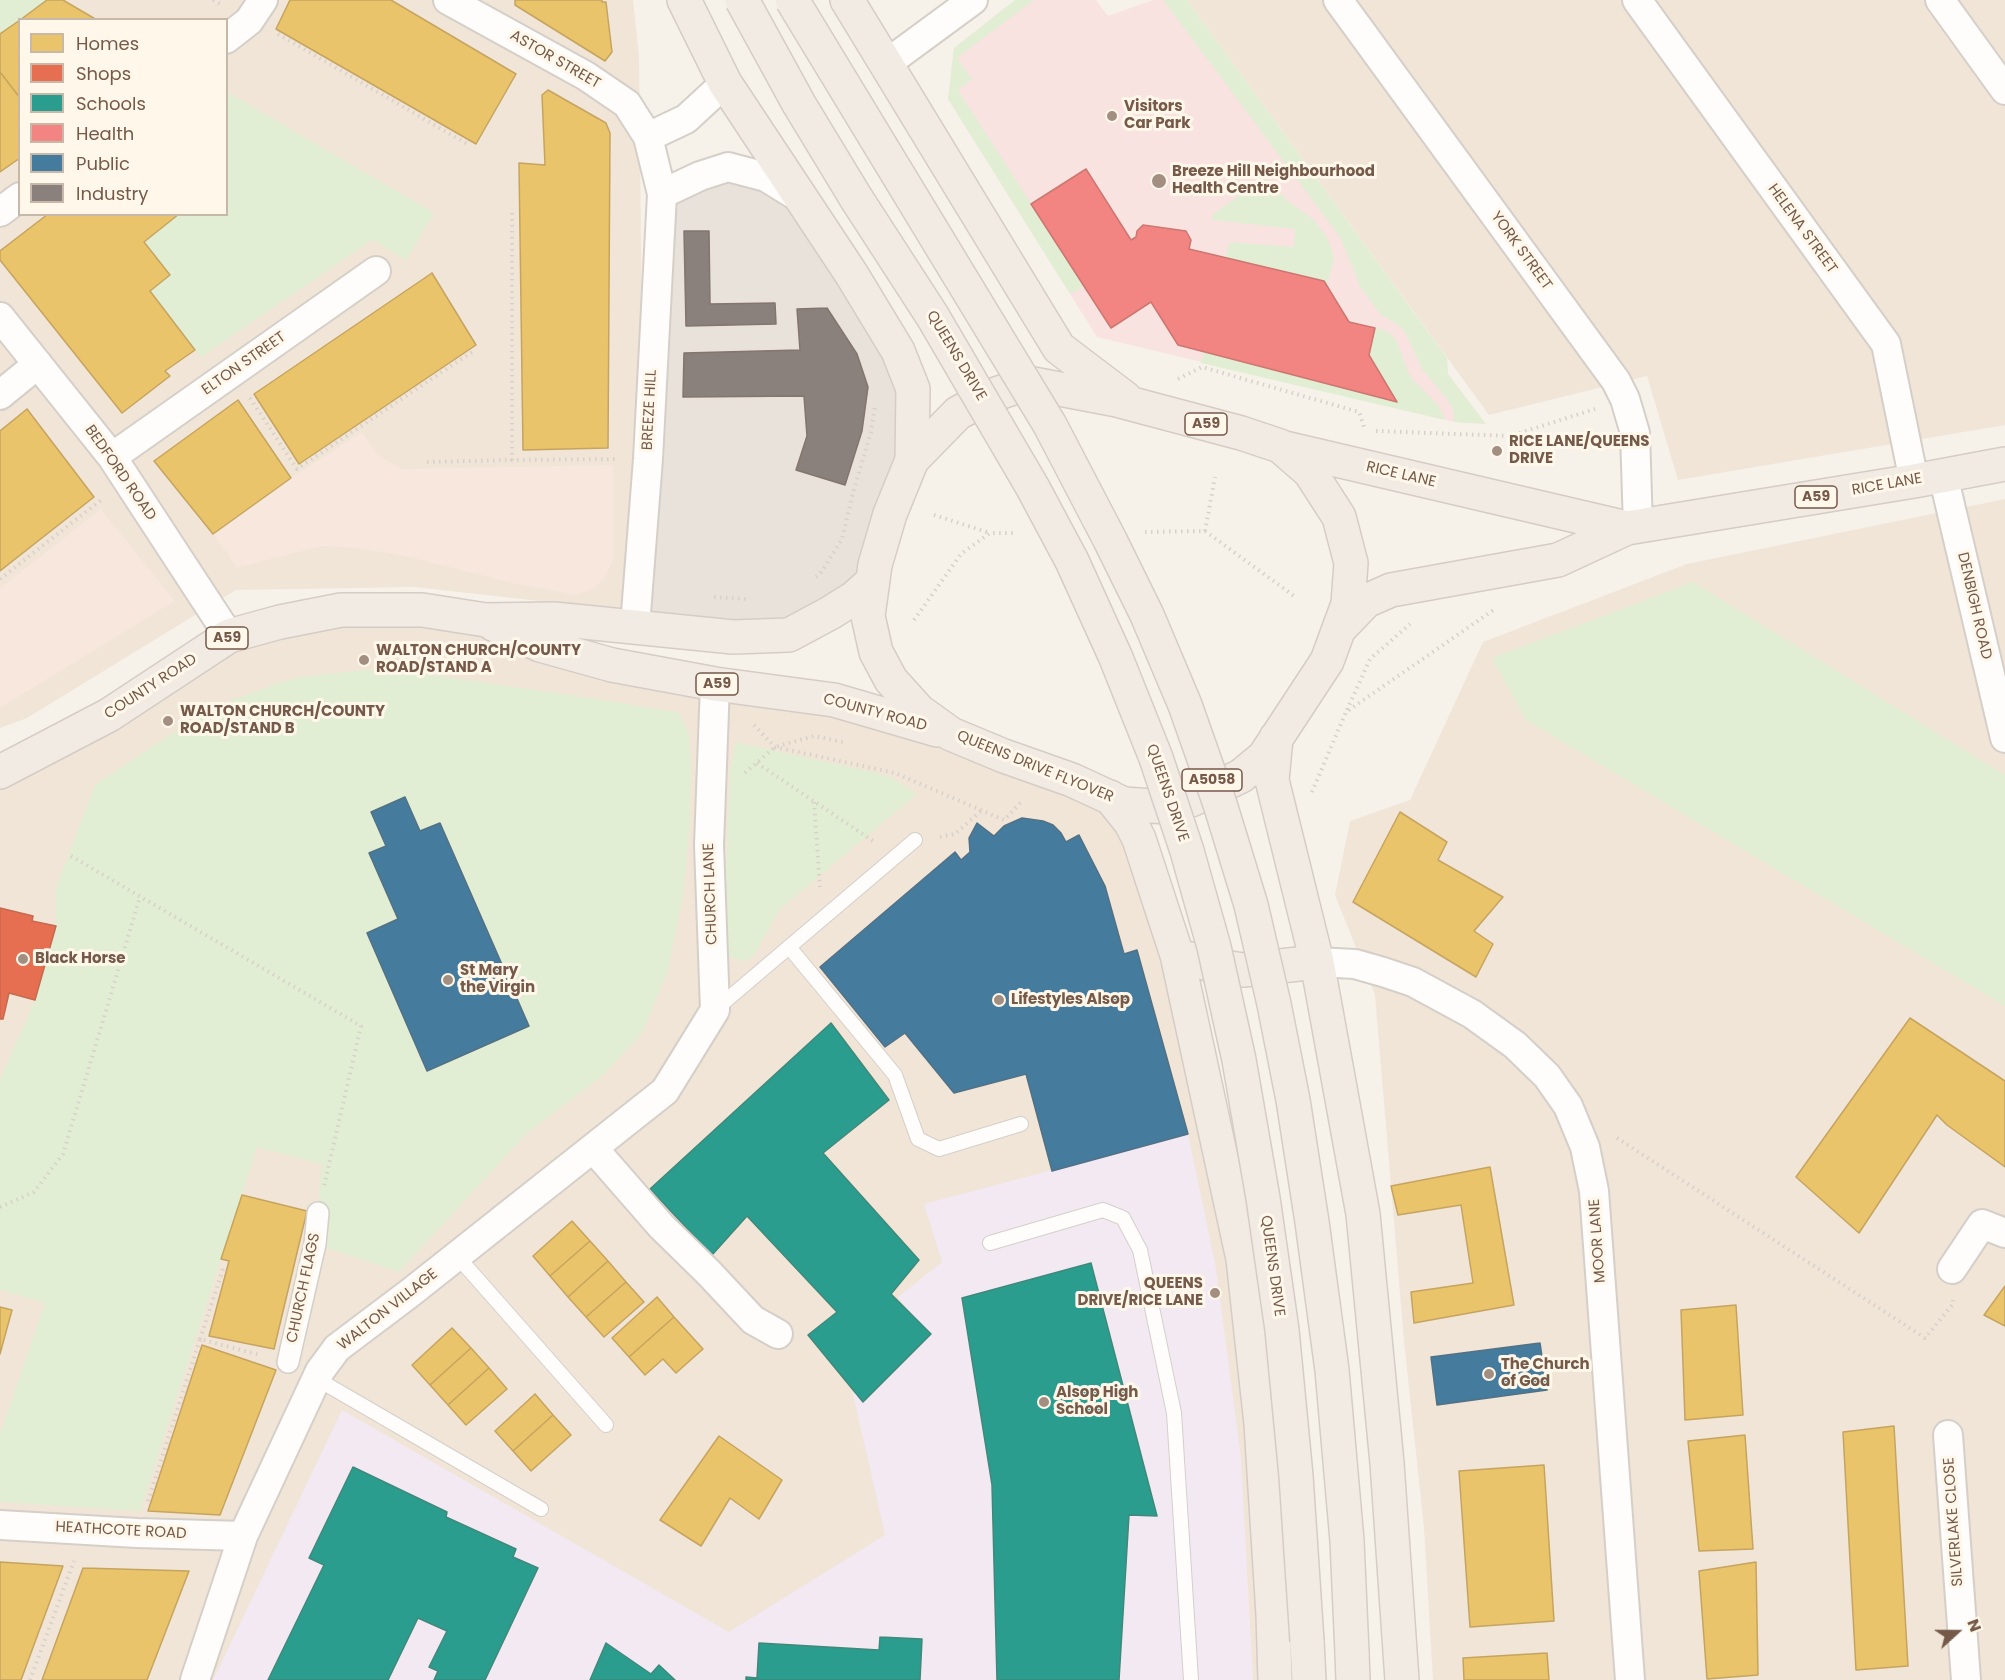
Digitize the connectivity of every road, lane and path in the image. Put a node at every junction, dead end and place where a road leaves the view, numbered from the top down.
1 (447, 0) edge
2 (684, 0) edge
3 (742, 0) edge
4 (792, 0) edge
5 (847, 0) edge
6 (973, 0) edge
7 (1338, 0) edge
8 (1637, 0) edge
9 (1940, 0) edge
10 (255, 13) edge
11 (228, 37) edge
12 (886, 64) junction
13 (725, 83) junction
14 (2005, 90) edge
15 (648, 138) junction
16 (469, 145) dead end
17 (662, 194) junction
18 (18, 198) edge
19 (805, 201) junction
20 (0, 212) edge
21 (512, 213) dead end
22 (376, 271) dead end
23 (0, 317) edge
24 (476, 350) dead end
25 (38, 364) junction
26 (233, 372) junction
27 (1172, 382) dead end
28 (0, 395) edge
29 (1625, 399) junction
30 (876, 401) dead end
31 (1132, 404) junction
32 (1280, 446) junction
33 (648, 459) junction
34 (512, 460) junction
35 (912, 460) junction
36 (427, 462) dead end
37 (2005, 464) edge
38 (120, 468) junction
39 (1215, 477) dead end
40 (1929, 478) junction
41 (854, 489) junction
42 (862, 491) dead end
43 (934, 515) dead end
44 (1633, 527) junction
45 (990, 533) dead end
46 (0, 579) edge
47 (813, 579) dead end
48 (872, 582) junction
49 (1294, 596) dead end
50 (703, 597) dead end
51 (757, 599) dead end
52 (1497, 608) dead end
53 (486, 620) junction
54 (635, 626) junction
55 (1341, 627) junction
56 (229, 636) junction
57 (1370, 658) dead end
58 (715, 684) junction
59 (1346, 712) junction
60 (951, 734) junction
61 (814, 736) dead end
62 (1276, 738) junction
63 (2005, 738) edge
64 (757, 763) dead end
65 (0, 772) edge
66 (1014, 796) dead end
67 (1110, 797) junction
68 (814, 801) junction
69 (1308, 802) dead end
70 (982, 810) junction
71 (955, 834) dead end
72 (915, 840) dead end
73 (71, 856) dead end
74 (896, 856) junction
75 (140, 897) junction
76 (822, 919) junction
77 (789, 947) junction
78 (1177, 955) junction
79 (1317, 962) junction
80 (715, 1010) junction
81 (1568, 1106) junction
82 (1022, 1124) dead end
83 (593, 1148) junction
84 (0, 1207) edge
85 (318, 1213) joint
86 (2005, 1233) edge
87 (990, 1243) dead end
88 (457, 1256) junction
89 (224, 1266) dead end
90 (1952, 1269) joint
91 (778, 1334) dead end
92 (200, 1339) junction
93 (288, 1362) joint
94 (317, 1379) junction
95 (606, 1425) dead end
96 (1948, 1435) dead end
97 (541, 1509) dead end
98 (0, 1525) edge
99 (86, 1530) junction
100 (137, 1533) junction
101 (243, 1536) junction
102 (1353, 1667) edge
103 (30, 1680) edge
104 (195, 1680) edge
105 (1191, 1680) edge
106 (1275, 1680) edge
107 (1309, 1680) edge
108 (1402, 1680) edge
109 (1630, 1680) edge
110 (1966, 1680) edge

1 - 15 street, ASTOR STREET
2 - 13 highway
3 - 107 highway, QUEENS DRIVE / A5058, bridge
4 - 102 highway, A5058, bridge
5 - 12 highway
6 - 12 street
7 - 29 street, YORK STREET
8 - 40 street, HELENA STREET
9 - 14 street
10 - 11 street
10 - 16 path
12 - 31 highway
13 - 15 street
13 - 19 highway
15 - 17 street, BREEZE HILL
17 - 19 street
17 - 33 street, BREEZE HILL
18 - 20 street
19 - 35 highway
21 - 34 path
22 - 26 street, ELTON STREET
23 - 25 street, BEDFORD ROAD
24 - 26 path
25 - 28 street
25 - 38 street, BEDFORD ROAD
26 - 38 street, ELTON STREET
27 - 29 path
29 - 44 street, YORK STREET
30 - 41 path
31 - 32 highway, QUEENS DRIVE FLYOVER / A59
31 - 35 highway, QUEENS DRIVE FLYOVER / A59
32 - 44 highway, RICE LANE / A59
32 - 55 highway, QUEENS DRIVE FLYOVER / A59
33 - 34 path
33 - 54 street, BREEZE HILL
34 - 36 path
35 - 48 highway, QUEENS DRIVE FLYOVER / A59
37 - 40 highway, RICE LANE / A59
38 - 46 path
38 - 56 street, BEDFORD ROAD
39 - 49 path
40 - 44 highway, RICE LANE / A59
40 - 63 street, DENBIGH ROAD
41 - 42 path
41 - 47 path
43 - 45 path
44 - 55 highway, RICE LANE / A59
48 - 54 highway, COUNTY ROAD / A59
48 - 60 highway, QUEENS DRIVE FLYOVER / A59
50 - 51 path
52 - 59 path
53 - 54 highway, COUNTY ROAD / A59
53 - 56 highway, COUNTY ROAD / A59
53 - 58 highway, COUNTY ROAD / A59
55 - 62 highway, QUEENS DRIVE FLYOVER / A59
56 - 65 highway, COUNTY ROAD / A59
57 - 59 path
58 - 60 highway, COUNTY ROAD / A59
58 - 80 street, CHURCH LANE
59 - 69 path
60 - 67 highway, QUEENS DRIVE FLYOVER / A59
61 - 70 path
62 - 67 highway, QUEENS DRIVE FLYOVER / A59
62 - 79 highway
64 - 68 path
66 - 70 path
67 - 78 highway
68 - 74 path
68 - 76 path
70 - 71 path
72 - 74 lane
73 - 75 path
74 - 76 lane
75 - 84 path
75 - 85 path
76 - 77 lane
77 - 80 lane
77 - 82 lane
78 - 79 highway
78 - 106 highway
79 - 81 street, MOOR LANE
79 - 108 highway
80 - 83 street, WALTON VILLAGE
81 - 90 path
81 - 109 street, MOOR LANE
83 - 88 street, WALTON VILLAGE
83 - 91 street
85 - 93 street, CHURCH FLAGS
86 - 90 street
87 - 105 lane
88 - 94 street, WALTON VILLAGE
88 - 95 lane
89 - 92 path
92 - 93 path
92 - 100 path
94 - 97 lane
94 - 101 street, WALTON VILLAGE
96 - 110 street, SILVERLAKE CLOSE
98 - 99 street, HEATHCOTE ROAD
99 - 100 street, HEATHCOTE ROAD
99 - 103 path
100 - 101 street, HEATHCOTE ROAD
101 - 104 street, WALTON VILLAGE

